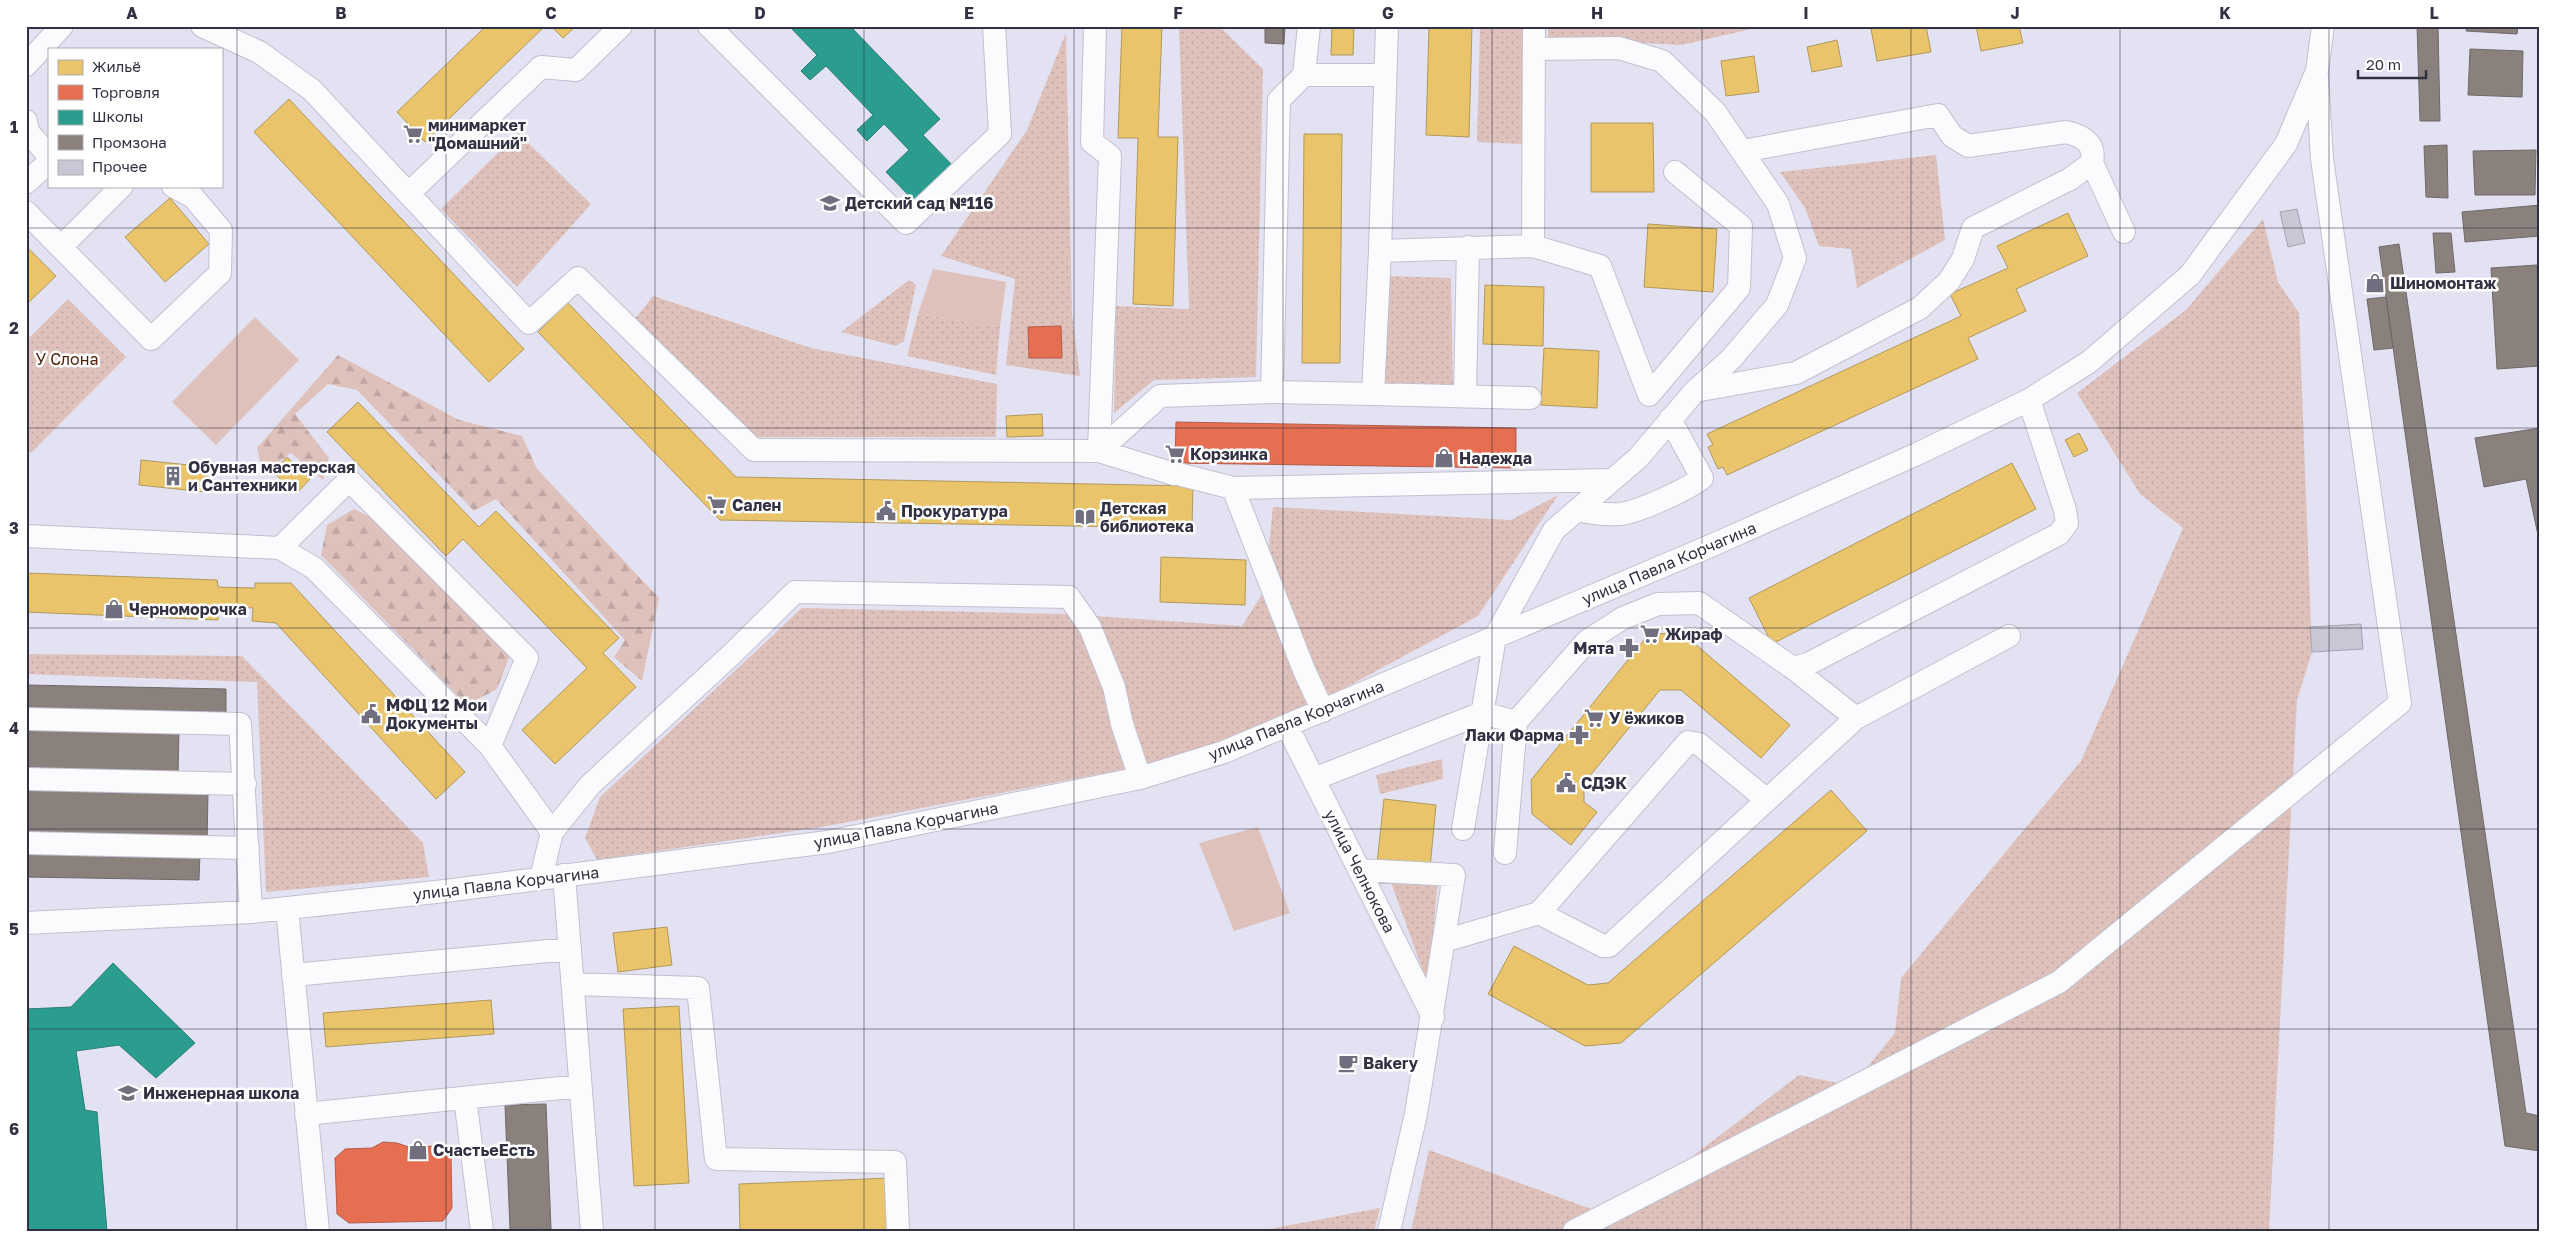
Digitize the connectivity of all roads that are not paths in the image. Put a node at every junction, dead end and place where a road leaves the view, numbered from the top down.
1 (62, 26) edge
2 (202, 26) edge
3 (621, 26) edge
4 (709, 26) edge
5 (994, 26) edge
6 (1095, 26) edge
7 (1309, 26) edge
8 (1387, 26) edge
9 (1534, 26) edge
10 (2323, 26) edge
11 (1535, 49) junction
12 (26, 65) edge
13 (2316, 72) junction
14 (1304, 75) junction
15 (1385, 76) junction
16 (26, 121) edge
17 (1742, 151) junction
18 (48, 155) edge
19 (48, 163) edge
20 (2092, 163) junction
21 (1675, 172) dead end
22 (26, 183) edge
23 (120, 188) edge
24 (177, 188) edge
25 (409, 193) junction
26 (26, 212) edge
27 (2124, 232) dead end
28 (62, 246) junction
29 (1533, 246) junction
30 (1468, 247) junction
31 (1380, 251) junction
32 (1695, 391) junction
33 (1272, 392) junction
34 (1373, 394) junction
35 (1465, 397) junction
36 (1530, 398) dead end
37 (2029, 400) junction
38 (1670, 419) junction
39 (1099, 451) junction
40 (1612, 480) junction
41 (1233, 488) junction
42 (1578, 510) junction
43 (26, 536) edge
44 (280, 548) junction
45 (2009, 636) dead end
46 (1495, 637) junction
47 (1793, 668) junction
48 (1323, 711) junction
49 (1482, 713) junction
50 (1856, 718) junction
51 (26, 719) edge
52 (1516, 722) junction
53 (1287, 726) junction
54 (490, 746) junction
55 (1140, 778) junction
56 (26, 779) edge
57 (1314, 779) junction
58 (245, 784) junction
59 (1767, 800) junction
60 (1463, 829) dead end
61 (552, 832) junction
62 (26, 843) edge
63 (248, 848) junction
64 (1505, 853) dead end
65 (1360, 870) junction
66 (564, 875) junction
67 (541, 878) junction
68 (287, 908) junction
69 (251, 912) junction
70 (1539, 913) junction
71 (26, 923) edge
72 (1444, 941) junction
73 (570, 949) junction
74 (293, 975) junction
75 (573, 984) junction
76 (1433, 1017) junction
77 (580, 1086) junction
78 (465, 1098) junction
79 (306, 1114) junction
80 (318, 1231) edge
81 (482, 1231) edge
82 (592, 1231) edge
83 (898, 1231) edge
84 (1389, 1231) edge
85 (1574, 1231) edge

1 - 12 street
2 - 25 street
3 - 25 street
4 - 5 street
6 - 39 street
7 - 14 street
8 - 15 street
9 - 11 street
10 - 13 street, улица Павла Корчагина
11 - 17 street
11 - 29 street
13 - 37 street, улица Павла Корчагина
13 - 85 street
14 - 15 street
14 - 33 street
15 - 31 street
16 - 18 street
17 - 20 street
17 - 32 street
19 - 22 street
20 - 27 street
20 - 32 street
21 - 29 street
23 - 28 street
24 - 28 street
25 - 39 street
26 - 28 street
29 - 30 street
30 - 31 street
30 - 35 street
31 - 34 street
32 - 38 street
33 - 34 street
33 - 39 street
34 - 35 street
35 - 36 street
37 - 46 street, улица Павла Корчагина
37 - 47 street
38 - 40 street
38 - 42 street
39 - 41 street
40 - 41 street
40 - 42 street
41 - 48 street
42 - 46 street
43 - 44 street
44 - 54 street
44 - 54 street
45 - 50 street
46 - 48 street, улица Павла Корчагина
46 - 49 street
47 - 50 street
47 - 52 street
48 - 53 street, улица Павла Корчагина
49 - 52 street
49 - 57 street
49 - 60 street
50 - 59 street
51 - 58 street
52 - 64 street
53 - 55 street, улица Павла Корчагина
53 - 57 street, улица Челнокова
54 - 61 street
55 - 61 street
55 - 66 street, улица Павла Корчагина
56 - 58 street
57 - 65 street, улица Челнокова
58 - 63 street
59 - 70 street
59 - 70 street
61 - 67 street
62 - 63 street
63 - 69 street
65 - 72 street
65 - 76 street, улица Челнокова
66 - 67 street, улица Павла Корчагина
66 - 73 street
67 - 68 street, улица Павла Корчагина
68 - 69 street, улица Павла Корчагина
68 - 74 street
69 - 71 street, улица Павла Корчагина
70 - 72 street
72 - 76 street
73 - 74 street
73 - 75 street
74 - 79 street
75 - 77 street
75 - 83 street
76 - 84 street
77 - 78 street
77 - 82 street
78 - 79 street
78 - 81 street
79 - 80 street

